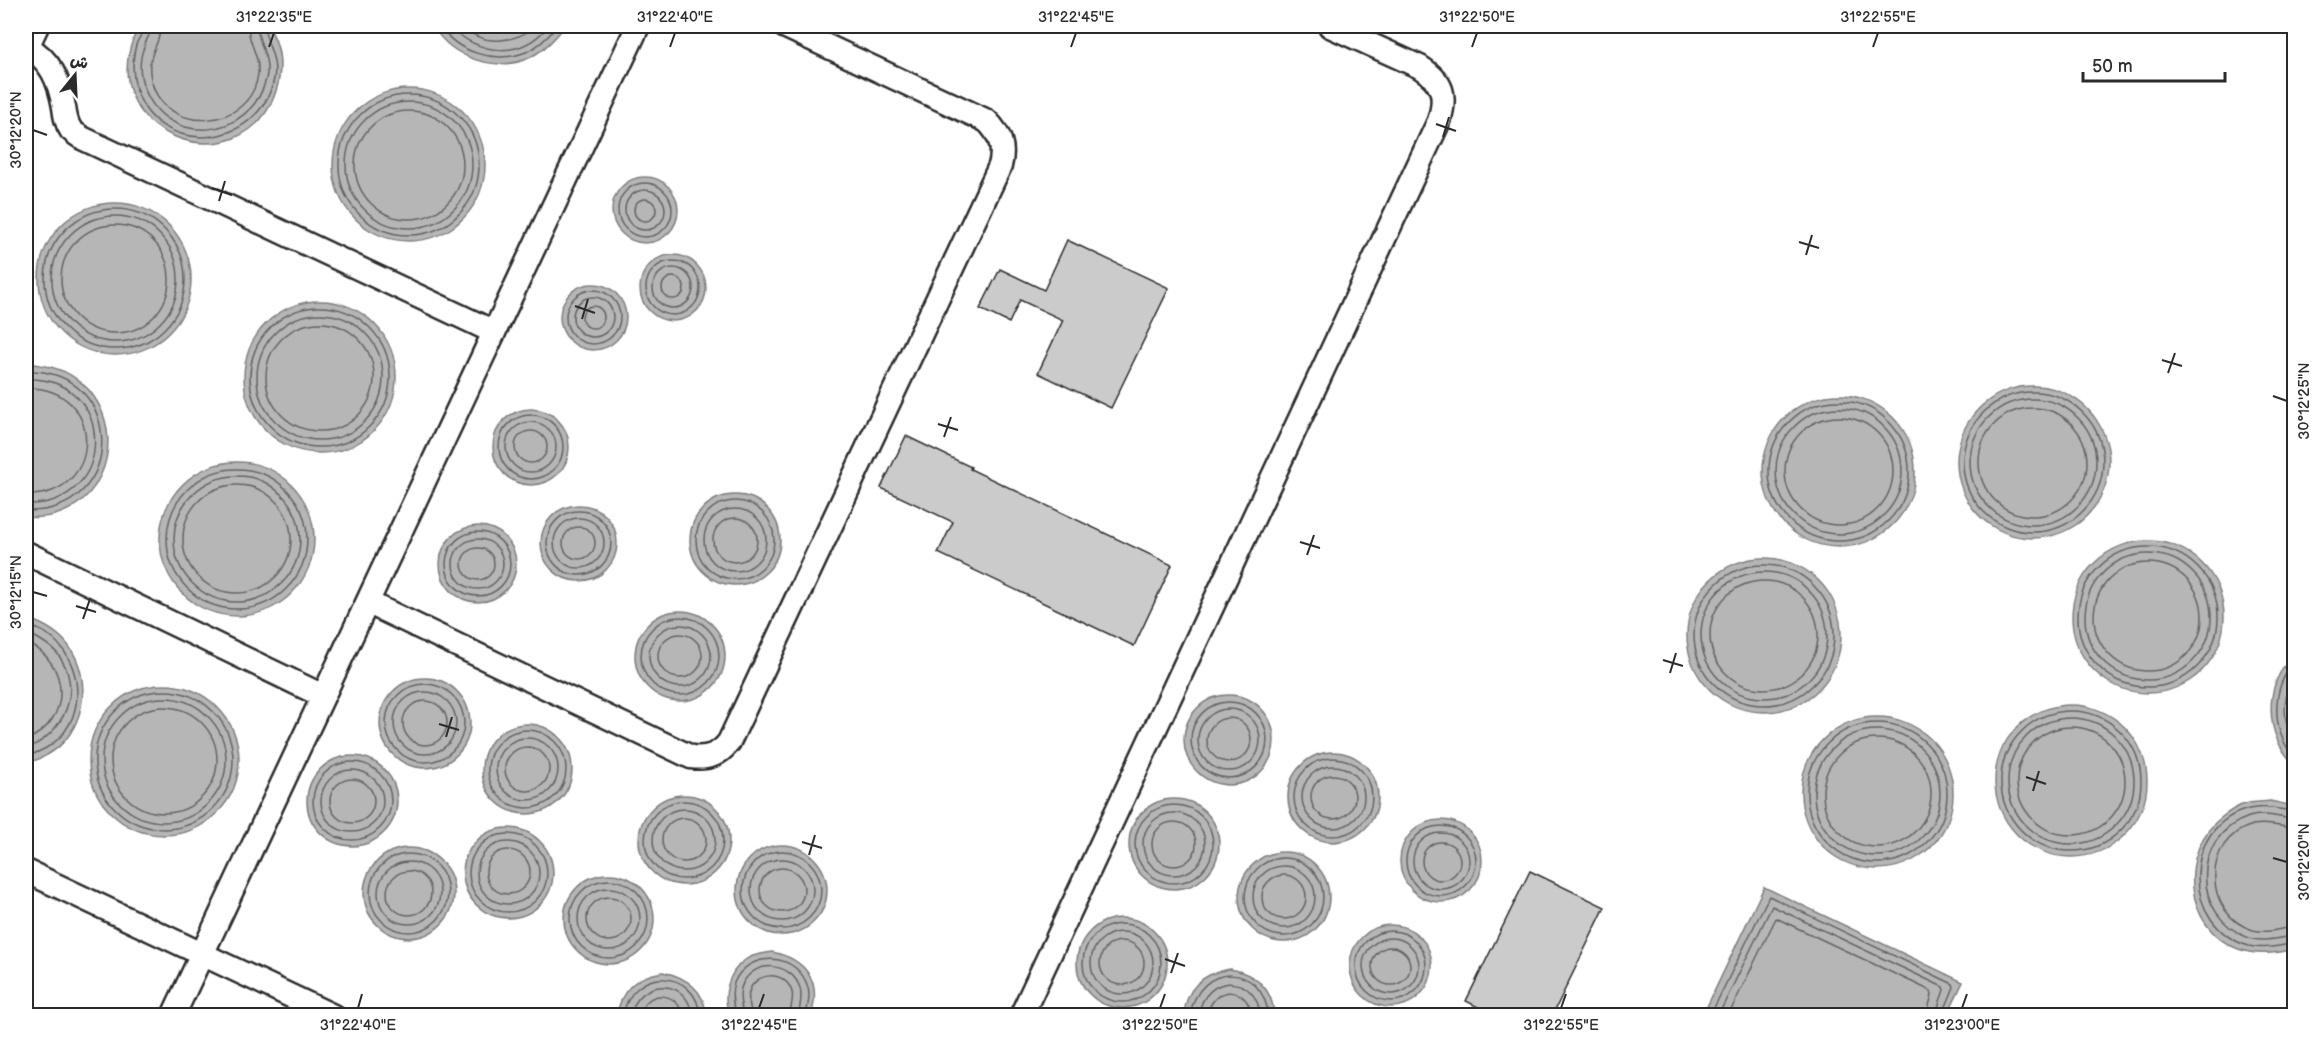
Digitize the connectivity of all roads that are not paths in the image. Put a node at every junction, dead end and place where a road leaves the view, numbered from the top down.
1 (37, 26) edge
2 (638, 26) edge
3 (784, 26) edge
4 (1330, 26) edge
5 (26, 47) edge
6 (494, 332) junction
7 (26, 554) edge
8 (369, 603) junction
9 (323, 696) junction
10 (26, 871) edge
11 (201, 954) junction
12 (173, 1016) edge
13 (333, 1016) edge
14 (1022, 1016) edge

1 - 5 lane
2 - 6 lane
3 - 8 lane
4 - 14 lane
5 - 6 lane
6 - 8 lane
7 - 9 lane
8 - 9 lane
9 - 11 lane
10 - 11 lane
11 - 12 lane
11 - 13 lane

